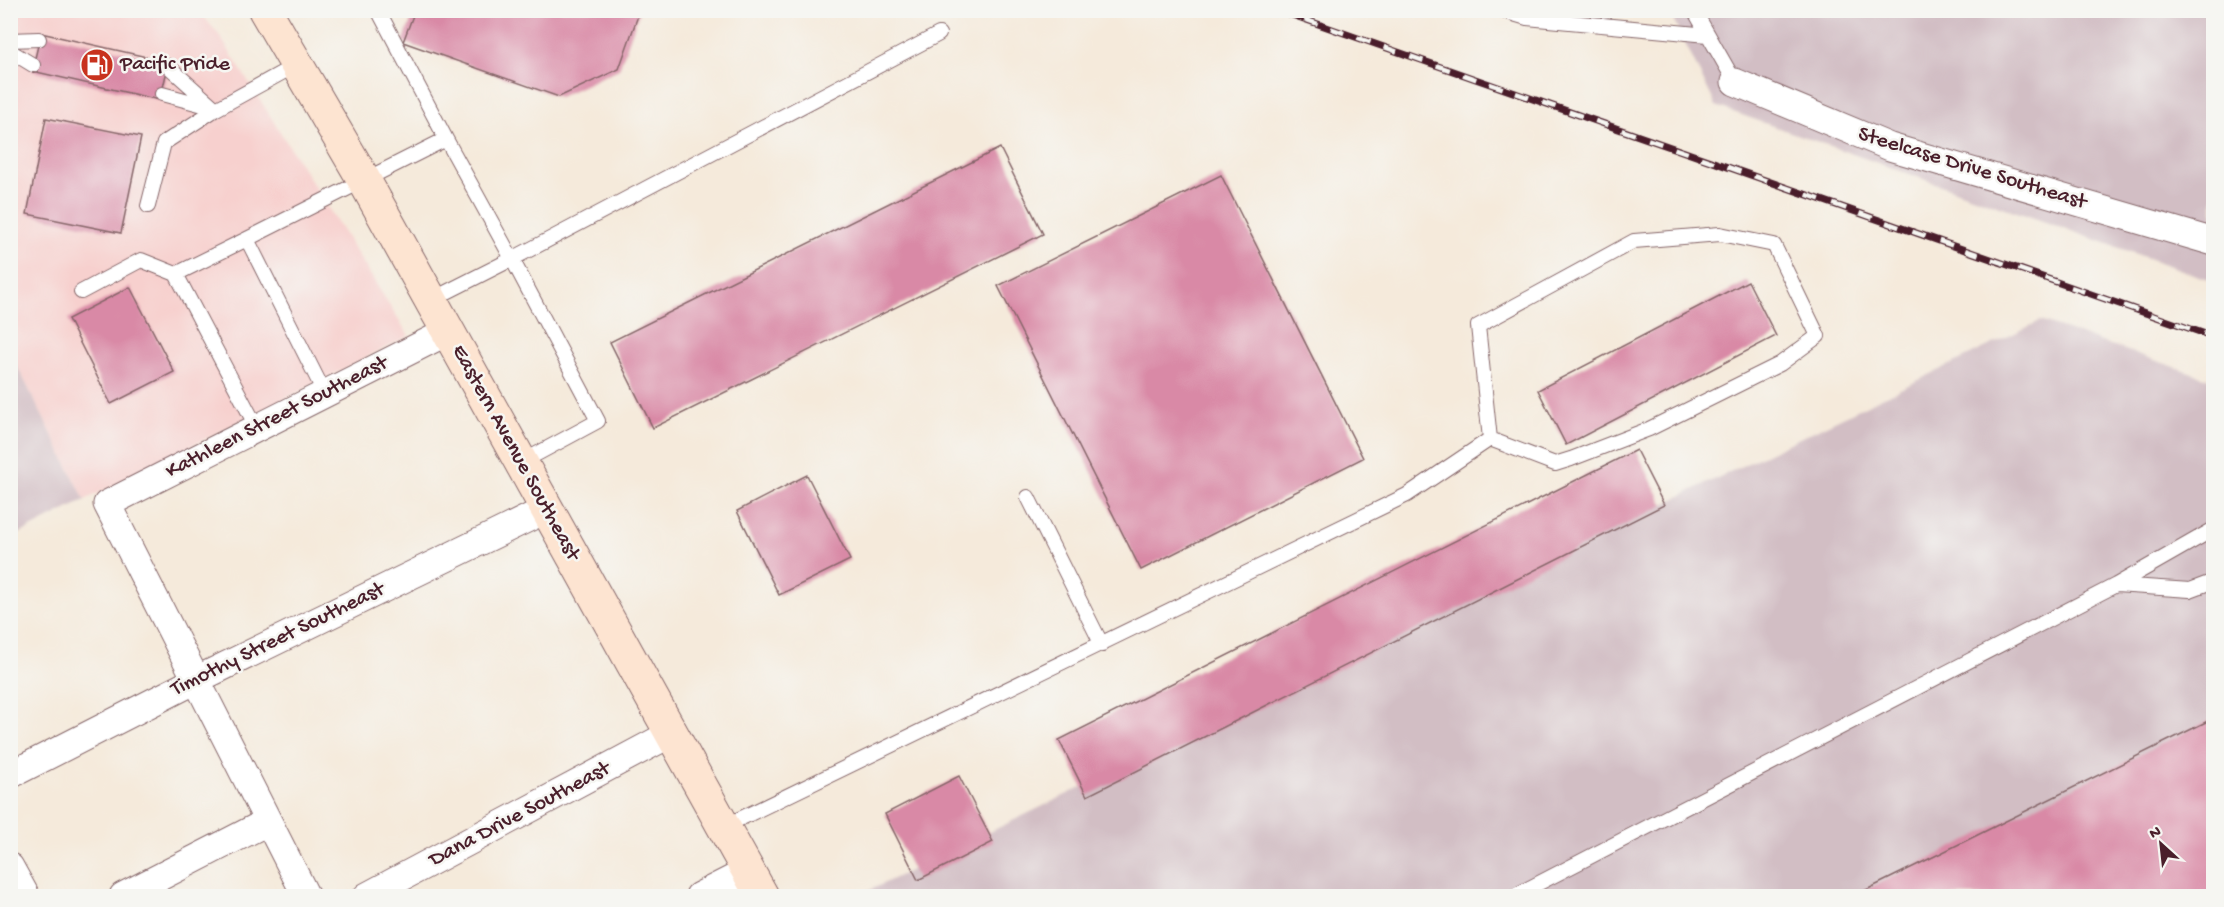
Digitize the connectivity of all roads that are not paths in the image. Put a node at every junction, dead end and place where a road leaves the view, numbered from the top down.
1 (265, 10) edge
2 (378, 10) edge
3 (1500, 10) edge
4 (1694, 10) edge
5 (939, 34) dead end
6 (1708, 35) junction
7 (39, 39) dead end
8 (10, 40) edge
9 (10, 51) edge
10 (33, 65) dead end
11 (296, 65) junction
12 (168, 66) dead end
13 (1734, 82) joint
14 (162, 94) dead end
15 (216, 109) junction
16 (446, 139) junction
17 (364, 180) junction
18 (148, 206) dead end
19 (247, 239) junction
20 (2214, 242) edge
21 (512, 259) junction
22 (176, 274) junction
23 (81, 292) dead end
24 (429, 301) junction
25 (447, 332) junction
26 (326, 394) junction
27 (257, 428) junction
28 (1490, 439) junction
29 (520, 463) junction
30 (1028, 497) dead end
31 (548, 509) junction
32 (2214, 528) edge
33 (2214, 581) edge
34 (2116, 585) junction
35 (1102, 645) junction
36 (198, 679) junction
37 (672, 733) junction
38 (10, 775) edge
39 (267, 822) junction
40 (723, 827) junction
41 (10, 867) edge
42 (755, 884) edge
43 (26, 897) edge
44 (123, 897) edge
45 (306, 897) edge
46 (367, 897) edge
47 (699, 897) edge
48 (1514, 897) edge

1 - 11 main road, Eastern Avenue Southeast
2 - 16 lane
3 - 6 lane
4 - 6 lane
5 - 21 lane
6 - 13 lane
7 - 8 lane
9 - 10 lane
11 - 15 lane
11 - 17 main road, Eastern Avenue Southeast
12 - 15 lane
13 - 20 street, Steelcase Drive Southeast
14 - 15 lane
15 - 18 lane
16 - 17 lane
16 - 21 lane
17 - 19 lane
17 - 24 main road, Eastern Avenue Southeast
19 - 22 lane
19 - 26 lane
21 - 24 lane
21 - 29 lane
22 - 23 lane
22 - 27 lane
24 - 25 main road, Eastern Avenue Southeast
25 - 26 street, Kathleen Street Southeast
25 - 29 main road, Eastern Avenue Southeast
26 - 27 street, Kathleen Street Southeast
27 - 36 street, Kathleen Street Southeast
28 - 28 lane
28 - 35 lane
29 - 31 main road, Eastern Avenue Southeast
30 - 35 lane
31 - 36 street, Timothy Street Southeast
31 - 37 main road, Eastern Avenue Southeast
32 - 34 lane
33 - 34 lane
34 - 48 lane
35 - 40 lane
36 - 38 street, Timothy Street Southeast
36 - 39 street
37 - 40 main road, Eastern Avenue Southeast
37 - 46 street, Dana Drive Southeast
39 - 44 street
39 - 45 street
40 - 42 main road, Eastern Avenue Southeast
41 - 43 street
42 - 47 street

